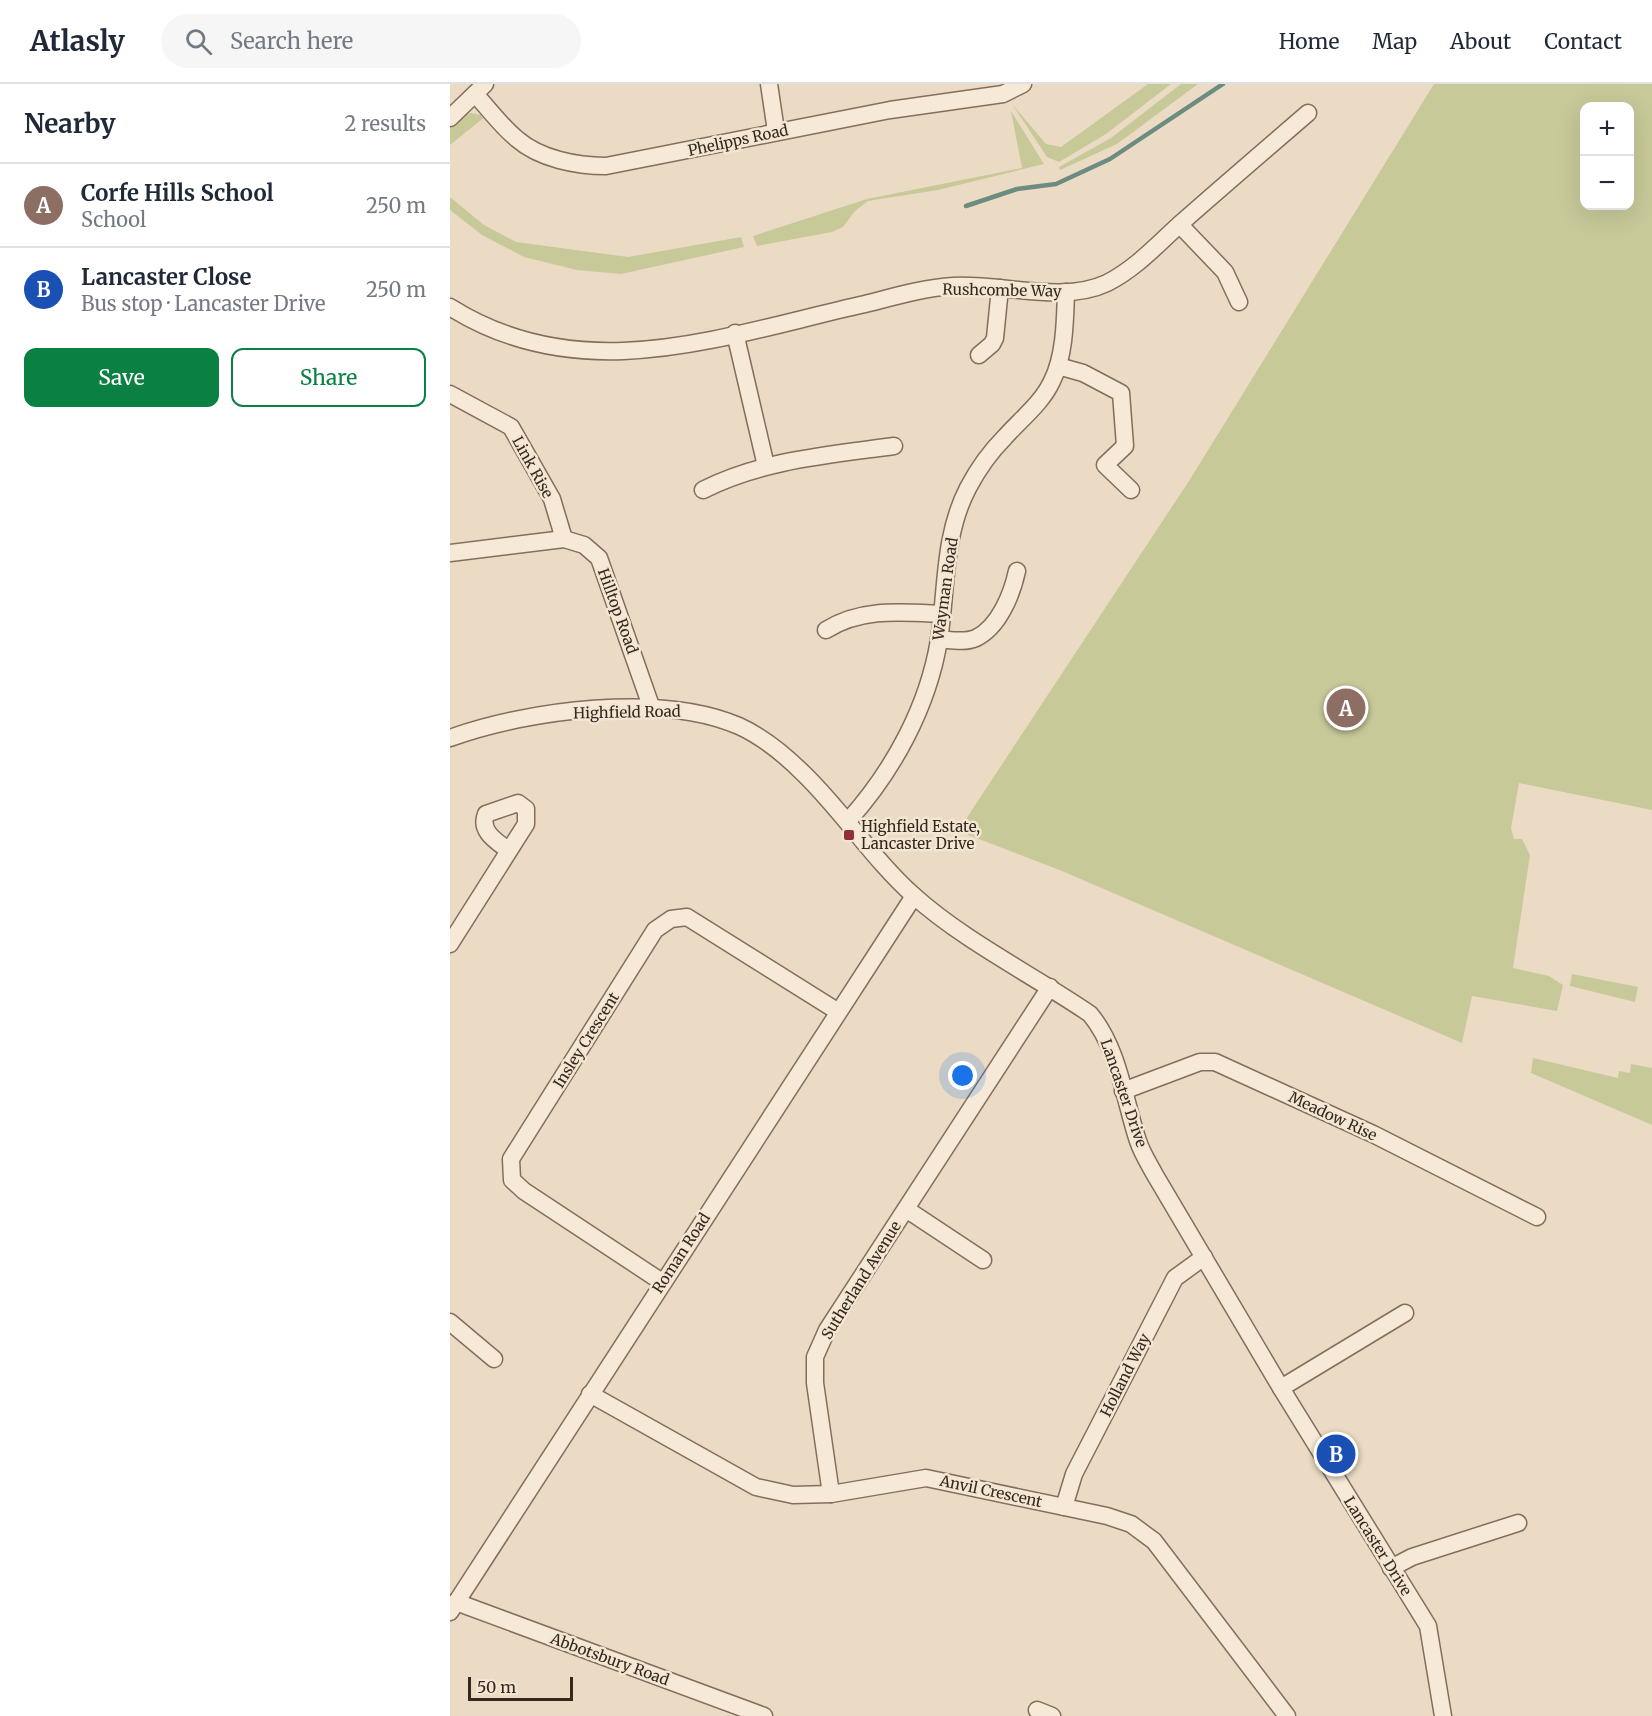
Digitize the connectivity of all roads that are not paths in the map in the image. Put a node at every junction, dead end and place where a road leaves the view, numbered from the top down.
1 (769, 84) edge
2 (1023, 84) edge
3 (480, 89) edge
4 (1308, 113) dead end
5 (450, 118) edge
6 (777, 131) junction
7 (1180, 225) junction
8 (999, 288) junction
9 (1066, 292) junction
10 (1239, 302) dead end
11 (450, 307) edge
12 (735, 333) junction
13 (978, 355) dead end
14 (1058, 366) junction
15 (450, 394) edge
16 (894, 446) dead end
17 (766, 466) junction
18 (703, 490) dead end
19 (1131, 490) dead end
20 (564, 539) junction
21 (450, 553) edge
22 (1017, 570) dead end
23 (941, 614) junction
24 (826, 630) dead end
25 (939, 639) junction
26 (652, 709) junction
27 (450, 738) edge
28 (848, 820) junction
29 (508, 850) dead end
30 (914, 896) junction
31 (450, 944) edge
32 (1050, 987) junction
33 (837, 1011) junction
34 (1123, 1091) junction
35 (906, 1209) junction
36 (1537, 1217) dead end
37 (1204, 1257) junction
38 (983, 1260) dead end
39 (662, 1282) junction
40 (1405, 1313) dead end
41 (450, 1322) edge
42 (494, 1359) dead end
43 (1281, 1388) junction
44 (590, 1394) junction
45 (831, 1494) junction
46 (1064, 1507) junction
47 (1518, 1523) dead end
48 (1391, 1568) junction
49 (452, 1608) edge
50 (764, 1716) edge
51 (1287, 1716) edge
52 (1443, 1716) edge

1 - 6 street
2 - 6 street, Phelipps Road
3 - 5 street, Phelipps Road
3 - 6 street, Phelipps Road
4 - 7 street, Rushcombe Way
7 - 9 street, Rushcombe Way
7 - 10 street
8 - 9 street, Rushcombe Way
8 - 12 street, Rushcombe Way
8 - 13 street
9 - 14 street, Wayman Road
11 - 12 street, Rushcombe Way
12 - 17 street
14 - 19 street
14 - 23 street, Wayman Road
15 - 20 street, Link Rise
16 - 17 street
17 - 18 street
20 - 21 street
20 - 26 street, Hilltop Road
22 - 25 street
23 - 24 street
23 - 25 street, Wayman Road
25 - 28 street, Wayman Road
26 - 27 street, Highfield Road
26 - 28 street, Highfield Road
28 - 30 street, Highfield Road
29 - 31 street
30 - 32 street, Lancaster Drive
30 - 33 street, Roman Road
32 - 34 street, Lancaster Drive
32 - 35 street, Sutherland Avenue
33 - 39 street, Roman Road
33 - 39 street, Insley Crescent
34 - 36 street, Meadow Rise
34 - 37 street, Lancaster Drive
35 - 38 street, Sutherland Avenue
35 - 45 street, Sutherland Avenue
37 - 43 street, Lancaster Drive
37 - 46 street, Holland Way
39 - 44 street, Roman Road
40 - 43 street
41 - 42 street
43 - 48 street, Lancaster Drive
44 - 45 street, Anvil Crescent
44 - 49 street, Roman Road
45 - 46 street, Anvil Crescent
46 - 51 street, Anvil Crescent
47 - 48 street
48 - 52 street, Lancaster Drive
49 - 50 street, Abbotsbury Road

